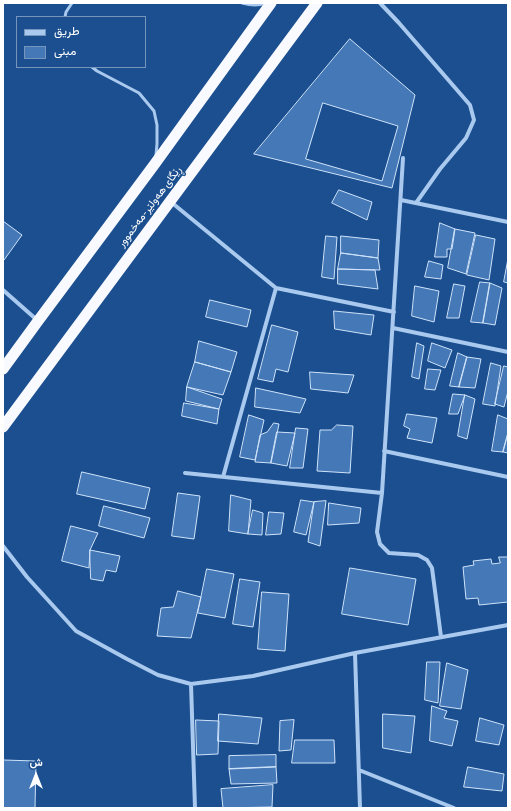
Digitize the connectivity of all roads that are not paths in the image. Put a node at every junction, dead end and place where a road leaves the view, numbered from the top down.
1 (72, 3) edge
2 (242, 3) edge
3 (265, 3) edge
4 (271, 3) edge
5 (317, 3) edge
6 (380, 3) edge
7 (65, 16) edge
8 (93, 68) edge
9 (404, 158) dead end
10 (154, 165) junction
11 (401, 200) junction
12 (170, 202) junction
13 (416, 203) junction
14 (508, 222) edge
15 (276, 288) junction
16 (3, 290) edge
17 (394, 312) junction
18 (38, 321) junction
19 (392, 328) junction
20 (508, 352) edge
21 (3, 369) edge
22 (3, 426) edge
23 (384, 451) junction
24 (185, 473) dead end
25 (508, 476) edge
26 (223, 477) junction
27 (382, 493) junction
28 (3, 546) edge
29 (508, 625) edge
30 (441, 637) junction
31 (355, 653) junction
32 (191, 684) junction
33 (359, 770) junction
34 (195, 808) edge
35 (360, 808) edge
36 (454, 808) edge

1 - 7 lane
2 - 3 lane
4 - 10 highway, ڕێگای هەولێر-مەخموور
5 - 12 highway, ڕێگای هەولێر-مەخموور
6 - 13 street
8 - 10 lane
9 - 11 street
10 - 18 highway, ڕێگای هەولێر-مەخموور
11 - 13 street
11 - 17 street
12 - 15 street
12 - 22 highway, ڕێگای هەولێر-مەخموور
13 - 14 street
15 - 17 street
15 - 26 street
16 - 18 street
17 - 19 street
18 - 21 highway, ڕێگای هەولێر-مەخموور
19 - 20 street
19 - 23 street
23 - 25 street
23 - 27 street
24 - 26 street
26 - 27 street
27 - 30 street
28 - 32 street
29 - 30 street
30 - 31 street
31 - 32 street
31 - 33 street
32 - 34 street
33 - 35 street
33 - 36 street

